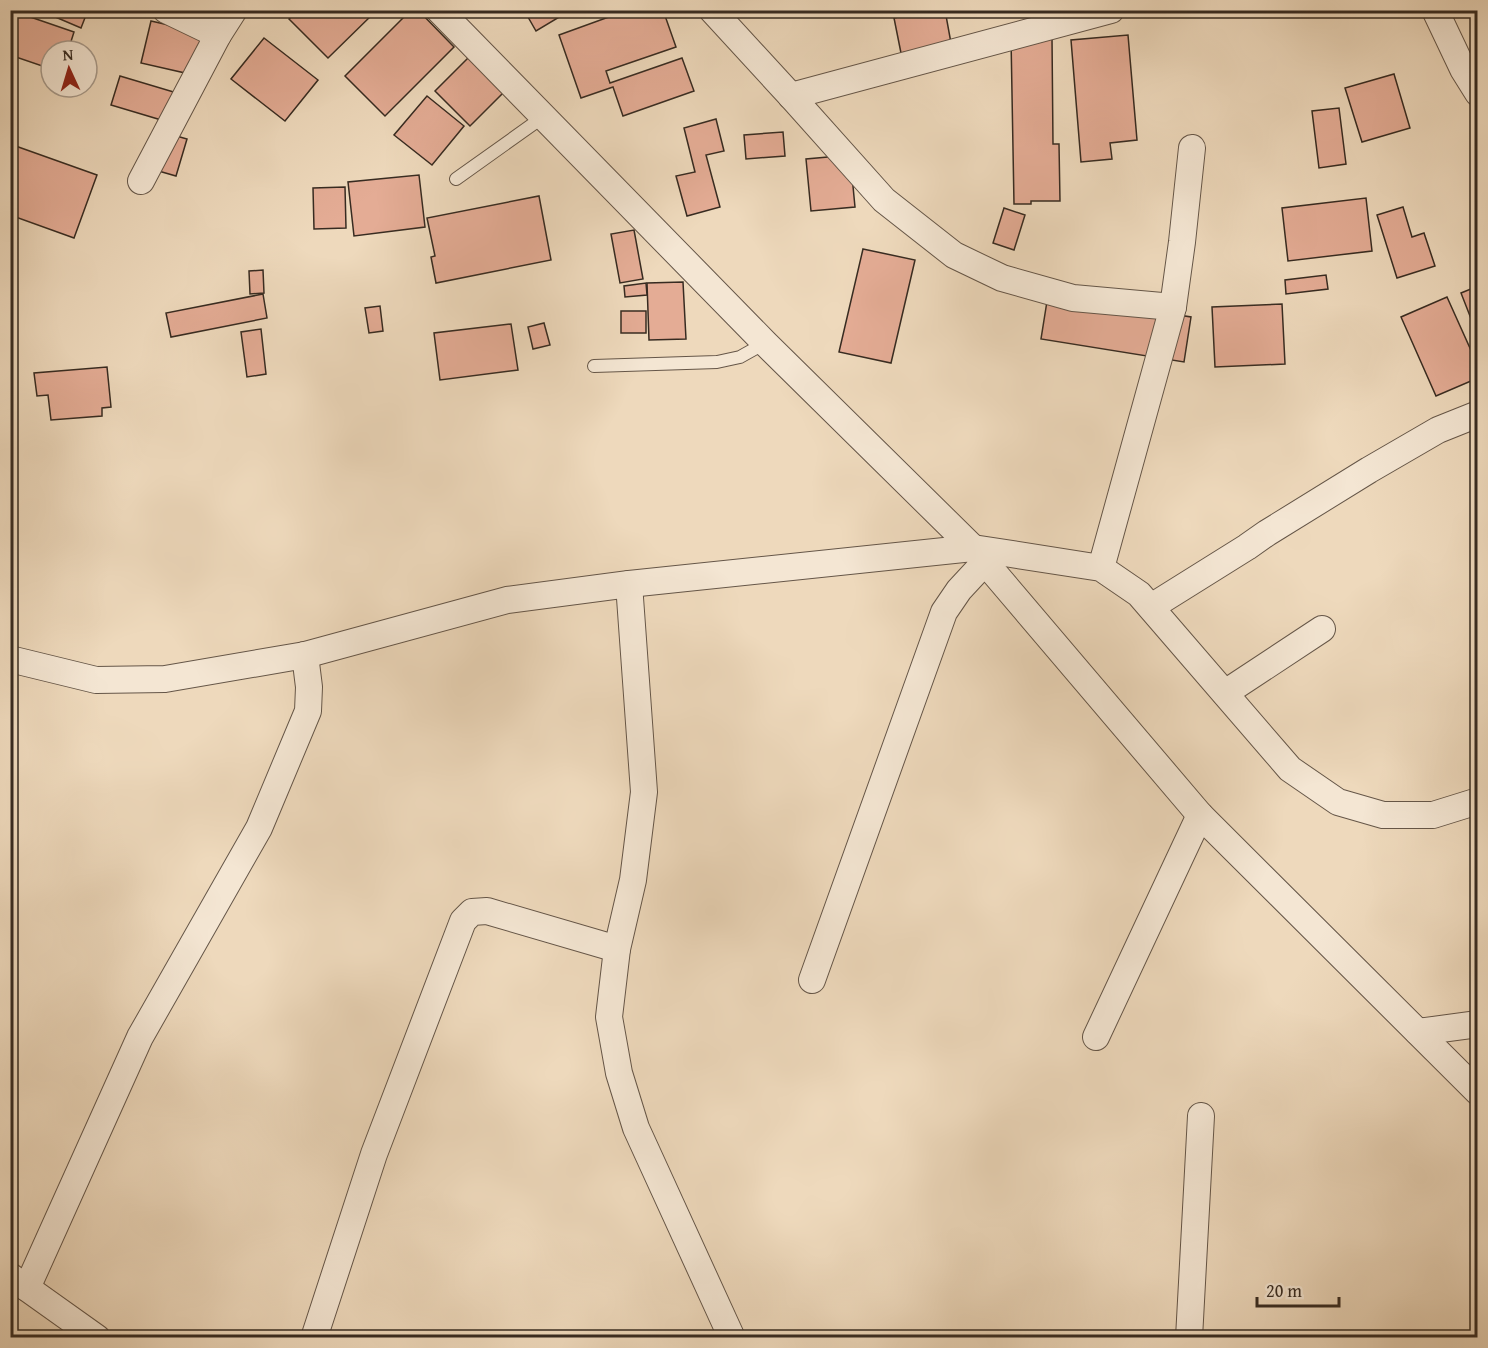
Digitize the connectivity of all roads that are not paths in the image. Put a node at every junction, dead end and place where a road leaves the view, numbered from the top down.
1 (166, 10) edge
2 (234, 10) edge
3 (439, 10) edge
4 (712, 10) edge
5 (1110, 10) edge
6 (1435, 10) edge
7 (218, 35) junction
8 (1478, 93) edge
9 (791, 96) junction
10 (543, 117) junction
11 (1192, 148) dead end
12 (456, 179) dead end
13 (141, 182) dead end
14 (1173, 307) junction
15 (765, 343) junction
16 (594, 366) dead end
17 (1478, 414) edge
18 (979, 555) junction
19 (1101, 568) junction
20 (629, 584) junction
21 (1151, 607) junction
22 (1322, 628) dead end
23 (305, 655) junction
24 (10, 659) edge
25 (1225, 693) junction
26 (1478, 801) edge
27 (1200, 815) junction
28 (617, 949) junction
29 (812, 980) dead end
30 (1478, 1024) edge
31 (1418, 1032) junction
32 (1096, 1037) dead end
33 (1478, 1092) edge
34 (1201, 1116) dead end
35 (19, 1282) edge
36 (97, 1338) edge
37 (314, 1338) edge
38 (732, 1338) edge
39 (1189, 1338) edge

1 - 7 street
2 - 7 street
3 - 10 street
4 - 9 street
5 - 9 street
6 - 8 street
7 - 13 street
9 - 14 street
10 - 12 lane
10 - 15 street
11 - 14 street
14 - 19 street
15 - 16 lane
15 - 18 street
17 - 21 street
18 - 19 street
18 - 20 street
18 - 27 street
18 - 29 street
19 - 21 street
20 - 23 street
20 - 28 street
21 - 25 street
22 - 25 street
23 - 24 street
23 - 35 street
25 - 26 street
27 - 31 street
27 - 32 street
28 - 37 street
28 - 38 street
30 - 31 street
31 - 33 street
34 - 39 street
35 - 36 street

